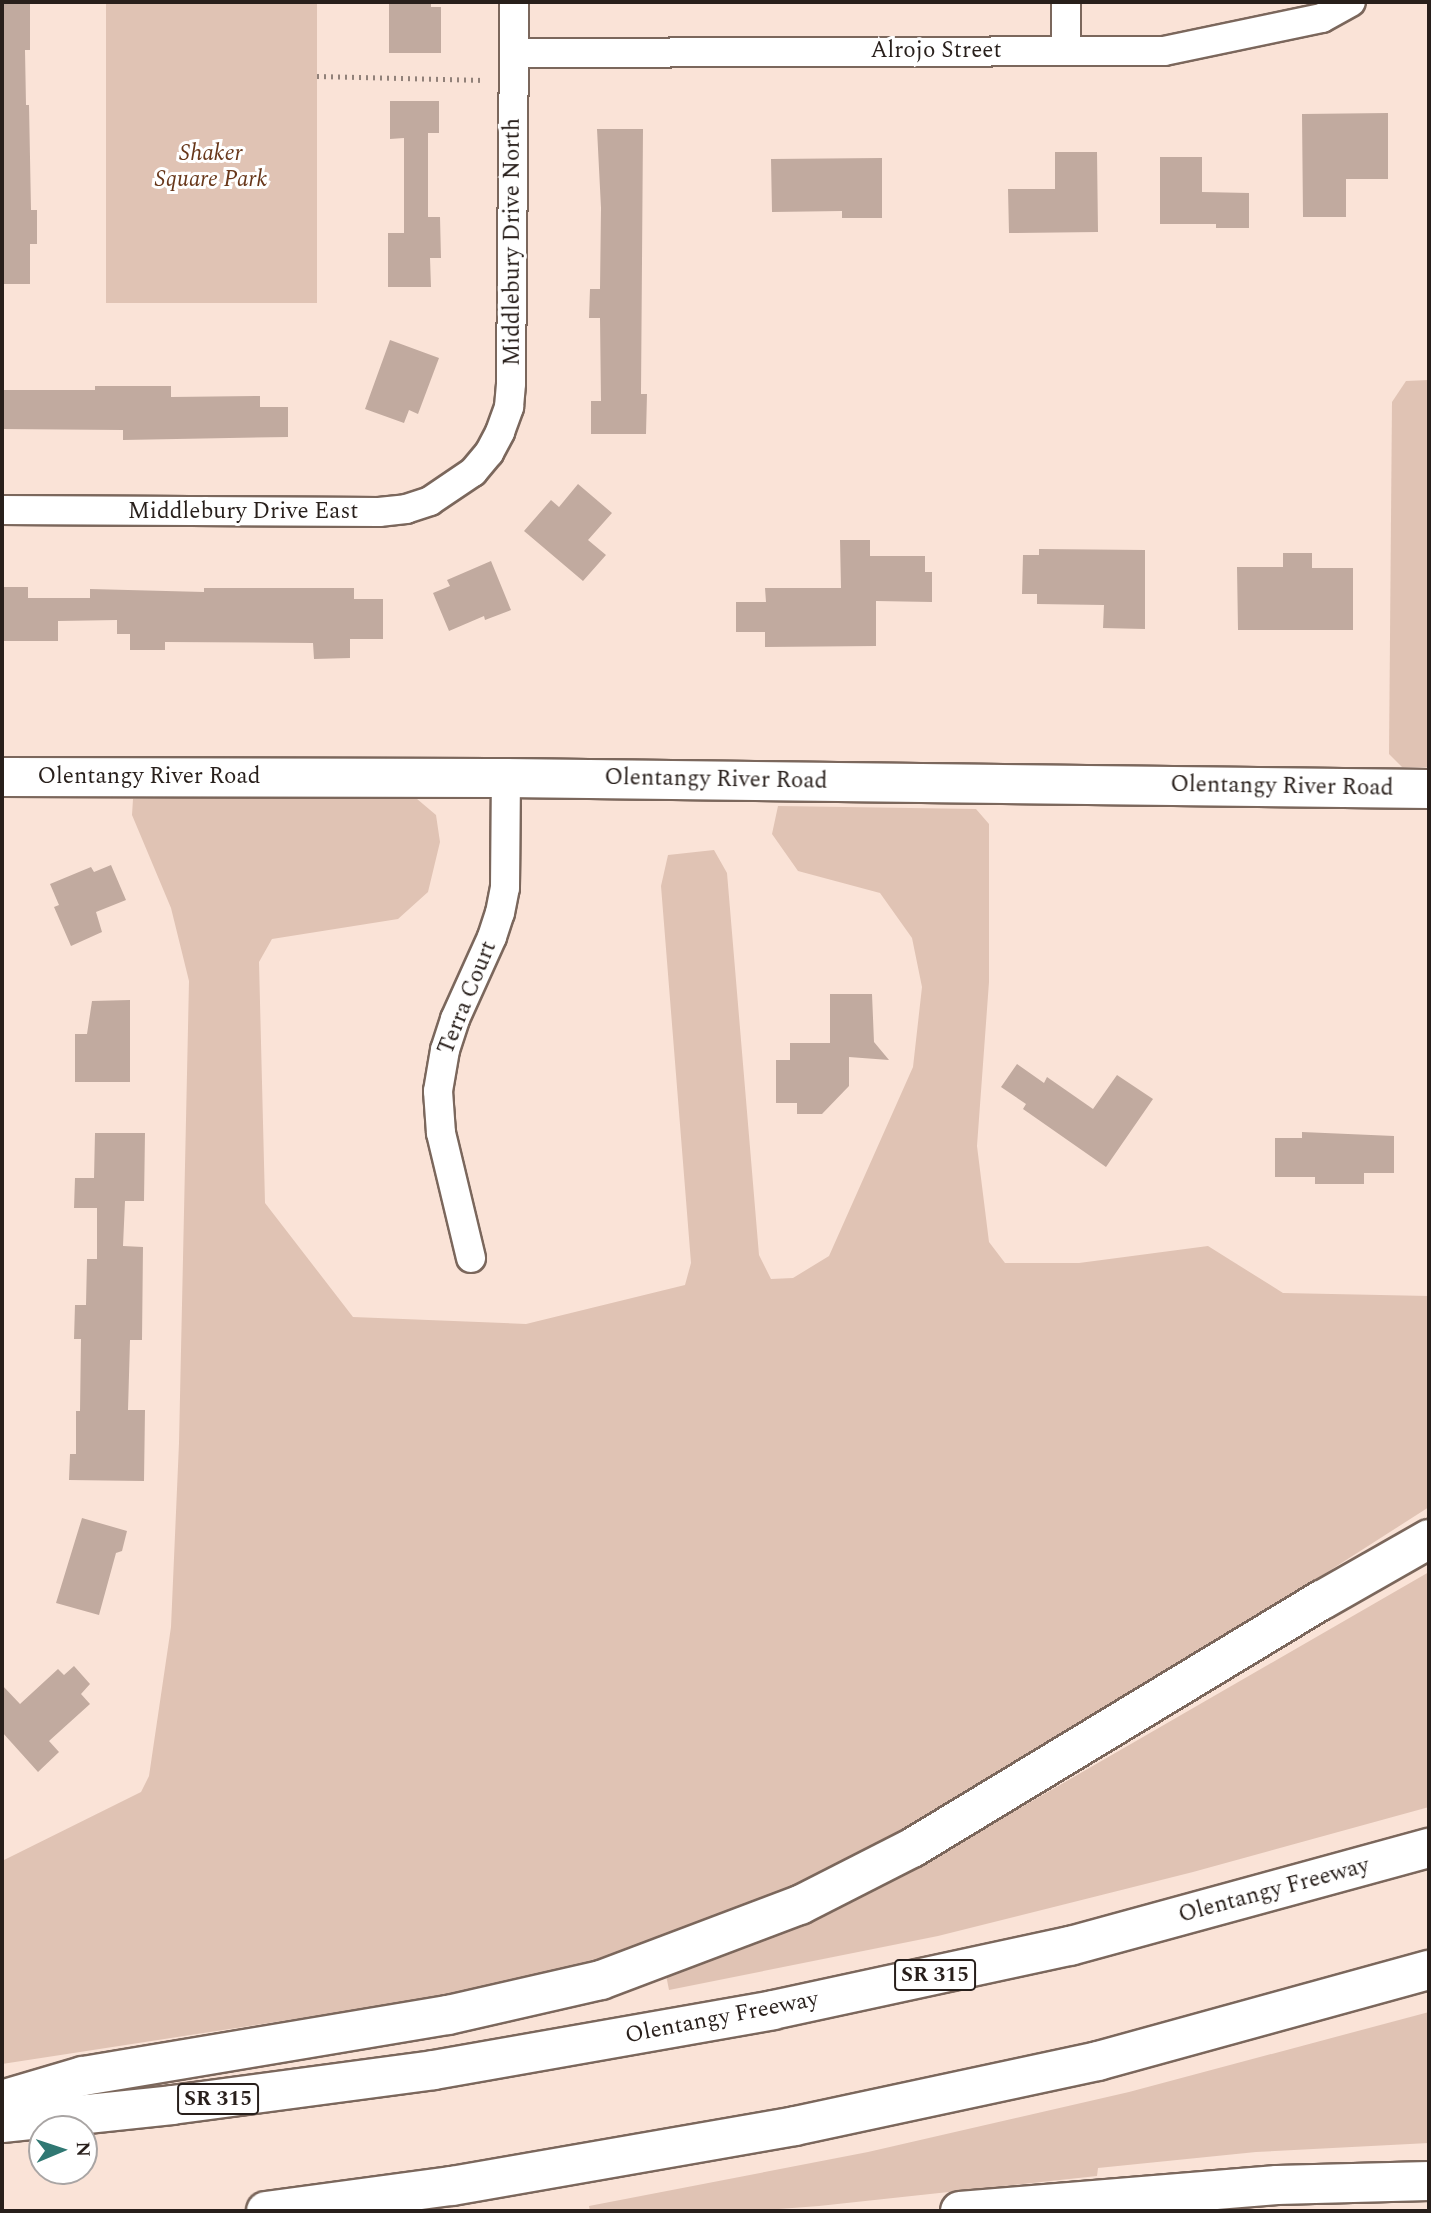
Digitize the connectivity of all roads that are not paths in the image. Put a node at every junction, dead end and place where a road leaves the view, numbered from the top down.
1 (514, 2) edge
2 (1066, 2) edge
3 (1351, 2) edge
4 (1066, 50) junction
5 (514, 67) junction
6 (473, 472) joint
7 (2, 510) edge
8 (2, 777) edge
9 (506, 778) junction
10 (1429, 789) edge
11 (471, 1258) dead end
12 (1429, 1539) edge
13 (1429, 1848) edge
14 (1429, 1970) edge
15 (2, 2100) edge
16 (2, 2123) edge
17 (1429, 2181) edge
18 (266, 2211) edge
19 (960, 2211) edge

1 - 5 street, Middlebury Drive North
2 - 4 street
3 - 4 street, Alrojo Street
4 - 5 street, Alrojo Street
5 - 6 street, Middlebury Drive North
6 - 7 street, Middlebury Drive East
8 - 9 main road, Olentangy River Road
9 - 10 main road, Olentangy River Road
9 - 11 street, Terra Court
12 - 15 main road
13 - 16 main road, Olentangy Freeway / SR 315
14 - 18 main road
17 - 19 main road

